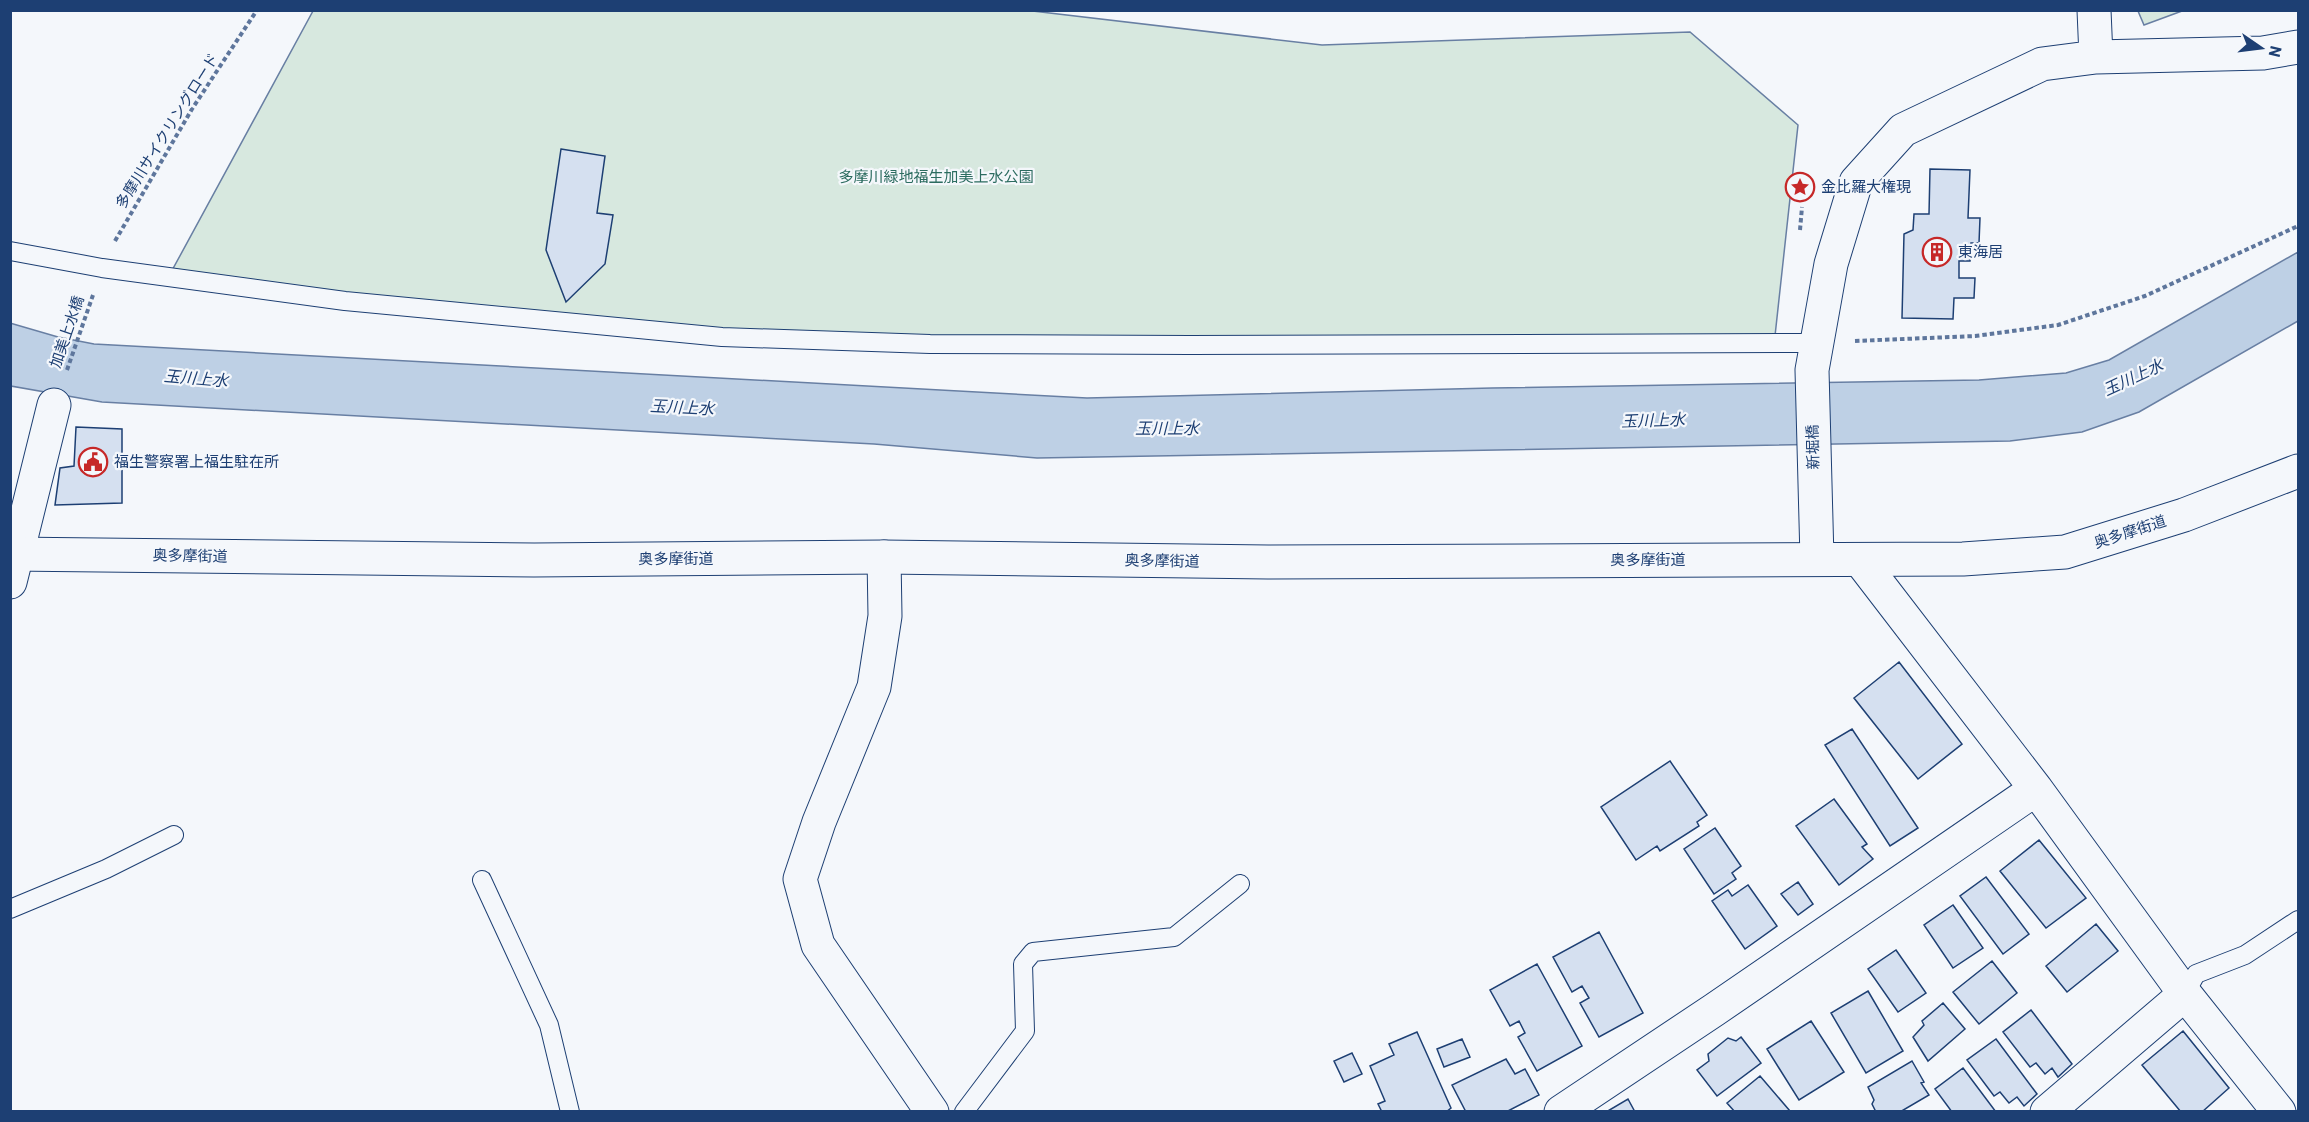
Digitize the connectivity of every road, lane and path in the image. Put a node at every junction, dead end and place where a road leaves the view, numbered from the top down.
1 (257, 10) edge
2 (2094, 10) edge
3 (2298, 47) edge
4 (2096, 57) junction
5 (2298, 226) edge
6 (10, 251) edge
7 (102, 268) junction
8 (1814, 356) junction
9 (54, 405) joint
10 (2298, 471) edge
11 (884, 557) junction
12 (1816, 559) junction
13 (1860, 560) junction
14 (12, 564) edge
15 (2036, 789) junction
16 (174, 835) dead end
17 (482, 880) dead end
18 (1240, 884) dead end
19 (10, 909) edge
20 (2298, 920) edge
21 (2185, 994) junction
22 (570, 1112) edge
23 (932, 1112) edge
24 (964, 1112) edge
25 (1561, 1112) edge
26 (2047, 1112) edge
27 (2279, 1112) edge

1 - 7 path, 多摩川サイクリングロード
2 - 4 street
3 - 4 street, 新堀橋
4 - 8 street, 新堀橋
5 - 8 path
6 - 7 lane
7 - 8 lane
7 - 9 path, 加美上水橋
8 - 12 street, 新堀橋
9 - 14 street
10 - 13 street, 奥多摩街道
11 - 12 street, 奥多摩街道
11 - 14 street, 奥多摩街道
11 - 23 street
12 - 13 street, 奥多摩街道
13 - 15 street
15 - 21 street
15 - 25 street
16 - 19 lane
17 - 22 lane
18 - 24 lane
20 - 21 lane
21 - 26 street
21 - 27 street

